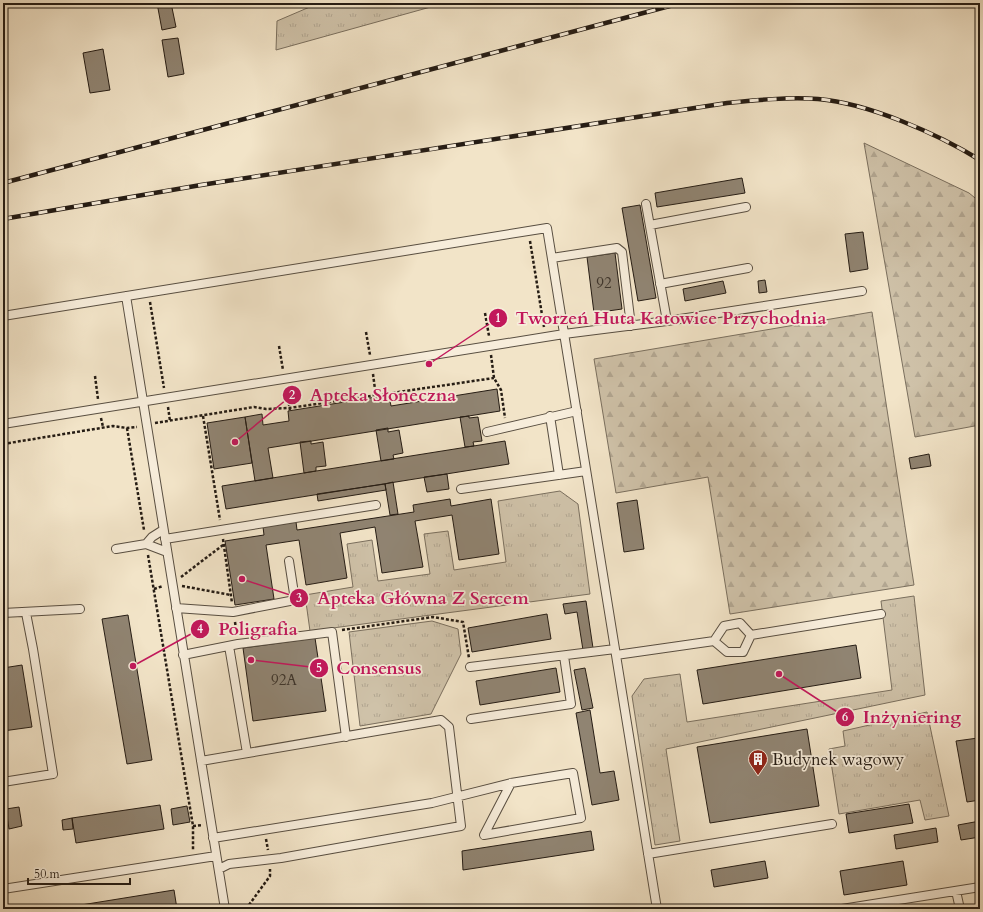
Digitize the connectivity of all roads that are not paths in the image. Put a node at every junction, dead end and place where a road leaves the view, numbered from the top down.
1 (646, 204) dead end
2 (746, 207) dead end
3 (650, 225) junction
4 (552, 258) junction
5 (748, 268) dead end
6 (660, 284) junction
7 (862, 291) dead end
8 (126, 296) junction
9 (3, 316) edge
10 (667, 321) junction
11 (631, 326) junction
12 (564, 334) junction
13 (143, 402) junction
14 (576, 411) junction
15 (550, 416) junction
16 (3, 424) edge
17 (487, 432) dead end
18 (586, 471) junction
19 (559, 475) junction
20 (461, 490) dead end
21 (376, 505) dead end
22 (163, 530) junction
23 (165, 539) junction
24 (146, 544) junction
25 (116, 549) dead end
26 (167, 552) junction
27 (289, 561) dead end
28 (176, 608) junction
29 (80, 609) dead end
30 (3, 613) edge
31 (26, 613) junction
32 (881, 614) dead end
33 (751, 636) junction
34 (714, 641) junction
35 (229, 646) junction
36 (615, 652) junction
37 (183, 655) junction
38 (564, 656) junction
39 (470, 667) road end
40 (472, 719) dead end
41 (346, 737) junction
42 (247, 753) junction
43 (201, 761) junction
44 (3, 782) edge
45 (511, 783) junction
46 (458, 796) junction
47 (832, 824) dead end
48 (213, 838) junction
49 (648, 854) junction
50 (216, 856) junction
51 (219, 869) junction
52 (980, 887) edge
53 (3, 889) edge
54 (956, 890) junction
55 (225, 909) edge
56 (657, 909) edge
57 (842, 909) edge
58 (960, 909) edge

1 - 3 lane
2 - 3 lane
3 - 6 lane
4 - 8 lane
4 - 11 lane
4 - 12 lane
5 - 6 lane
6 - 10 lane
7 - 10 lane
8 - 9 lane
8 - 13 lane
10 - 11 lane
11 - 12 lane
12 - 13 lane
12 - 14 lane
13 - 16 lane
13 - 22 lane
14 - 15 lane
14 - 18 lane
15 - 17 lane
15 - 19 lane
18 - 19 lane
18 - 36 lane
19 - 20 lane
21 - 23 lane
22 - 23 lane
22 - 24 lane
23 - 26 lane
24 - 25 lane
24 - 26 lane
26 - 28 lane
27 - 28 lane
28 - 37 lane
29 - 31 lane
30 - 31 lane
31 - 44 lane
32 - 33 lane
33 - 34 lane
33 - 34 lane
34 - 36 lane
35 - 37 lane
35 - 41 lane
35 - 42 lane
36 - 38 lane
36 - 49 lane
37 - 43 lane
38 - 39 lane
38 - 40 lane
41 - 42 lane
41 - 46 lane
42 - 43 lane
43 - 48 lane
45 - 45 lane
45 - 46 lane
46 - 48 lane
46 - 51 lane
47 - 49 lane
48 - 50 lane
49 - 56 lane
50 - 51 lane
50 - 53 lane
51 - 55 lane
52 - 54 lane
54 - 57 lane
54 - 58 lane

